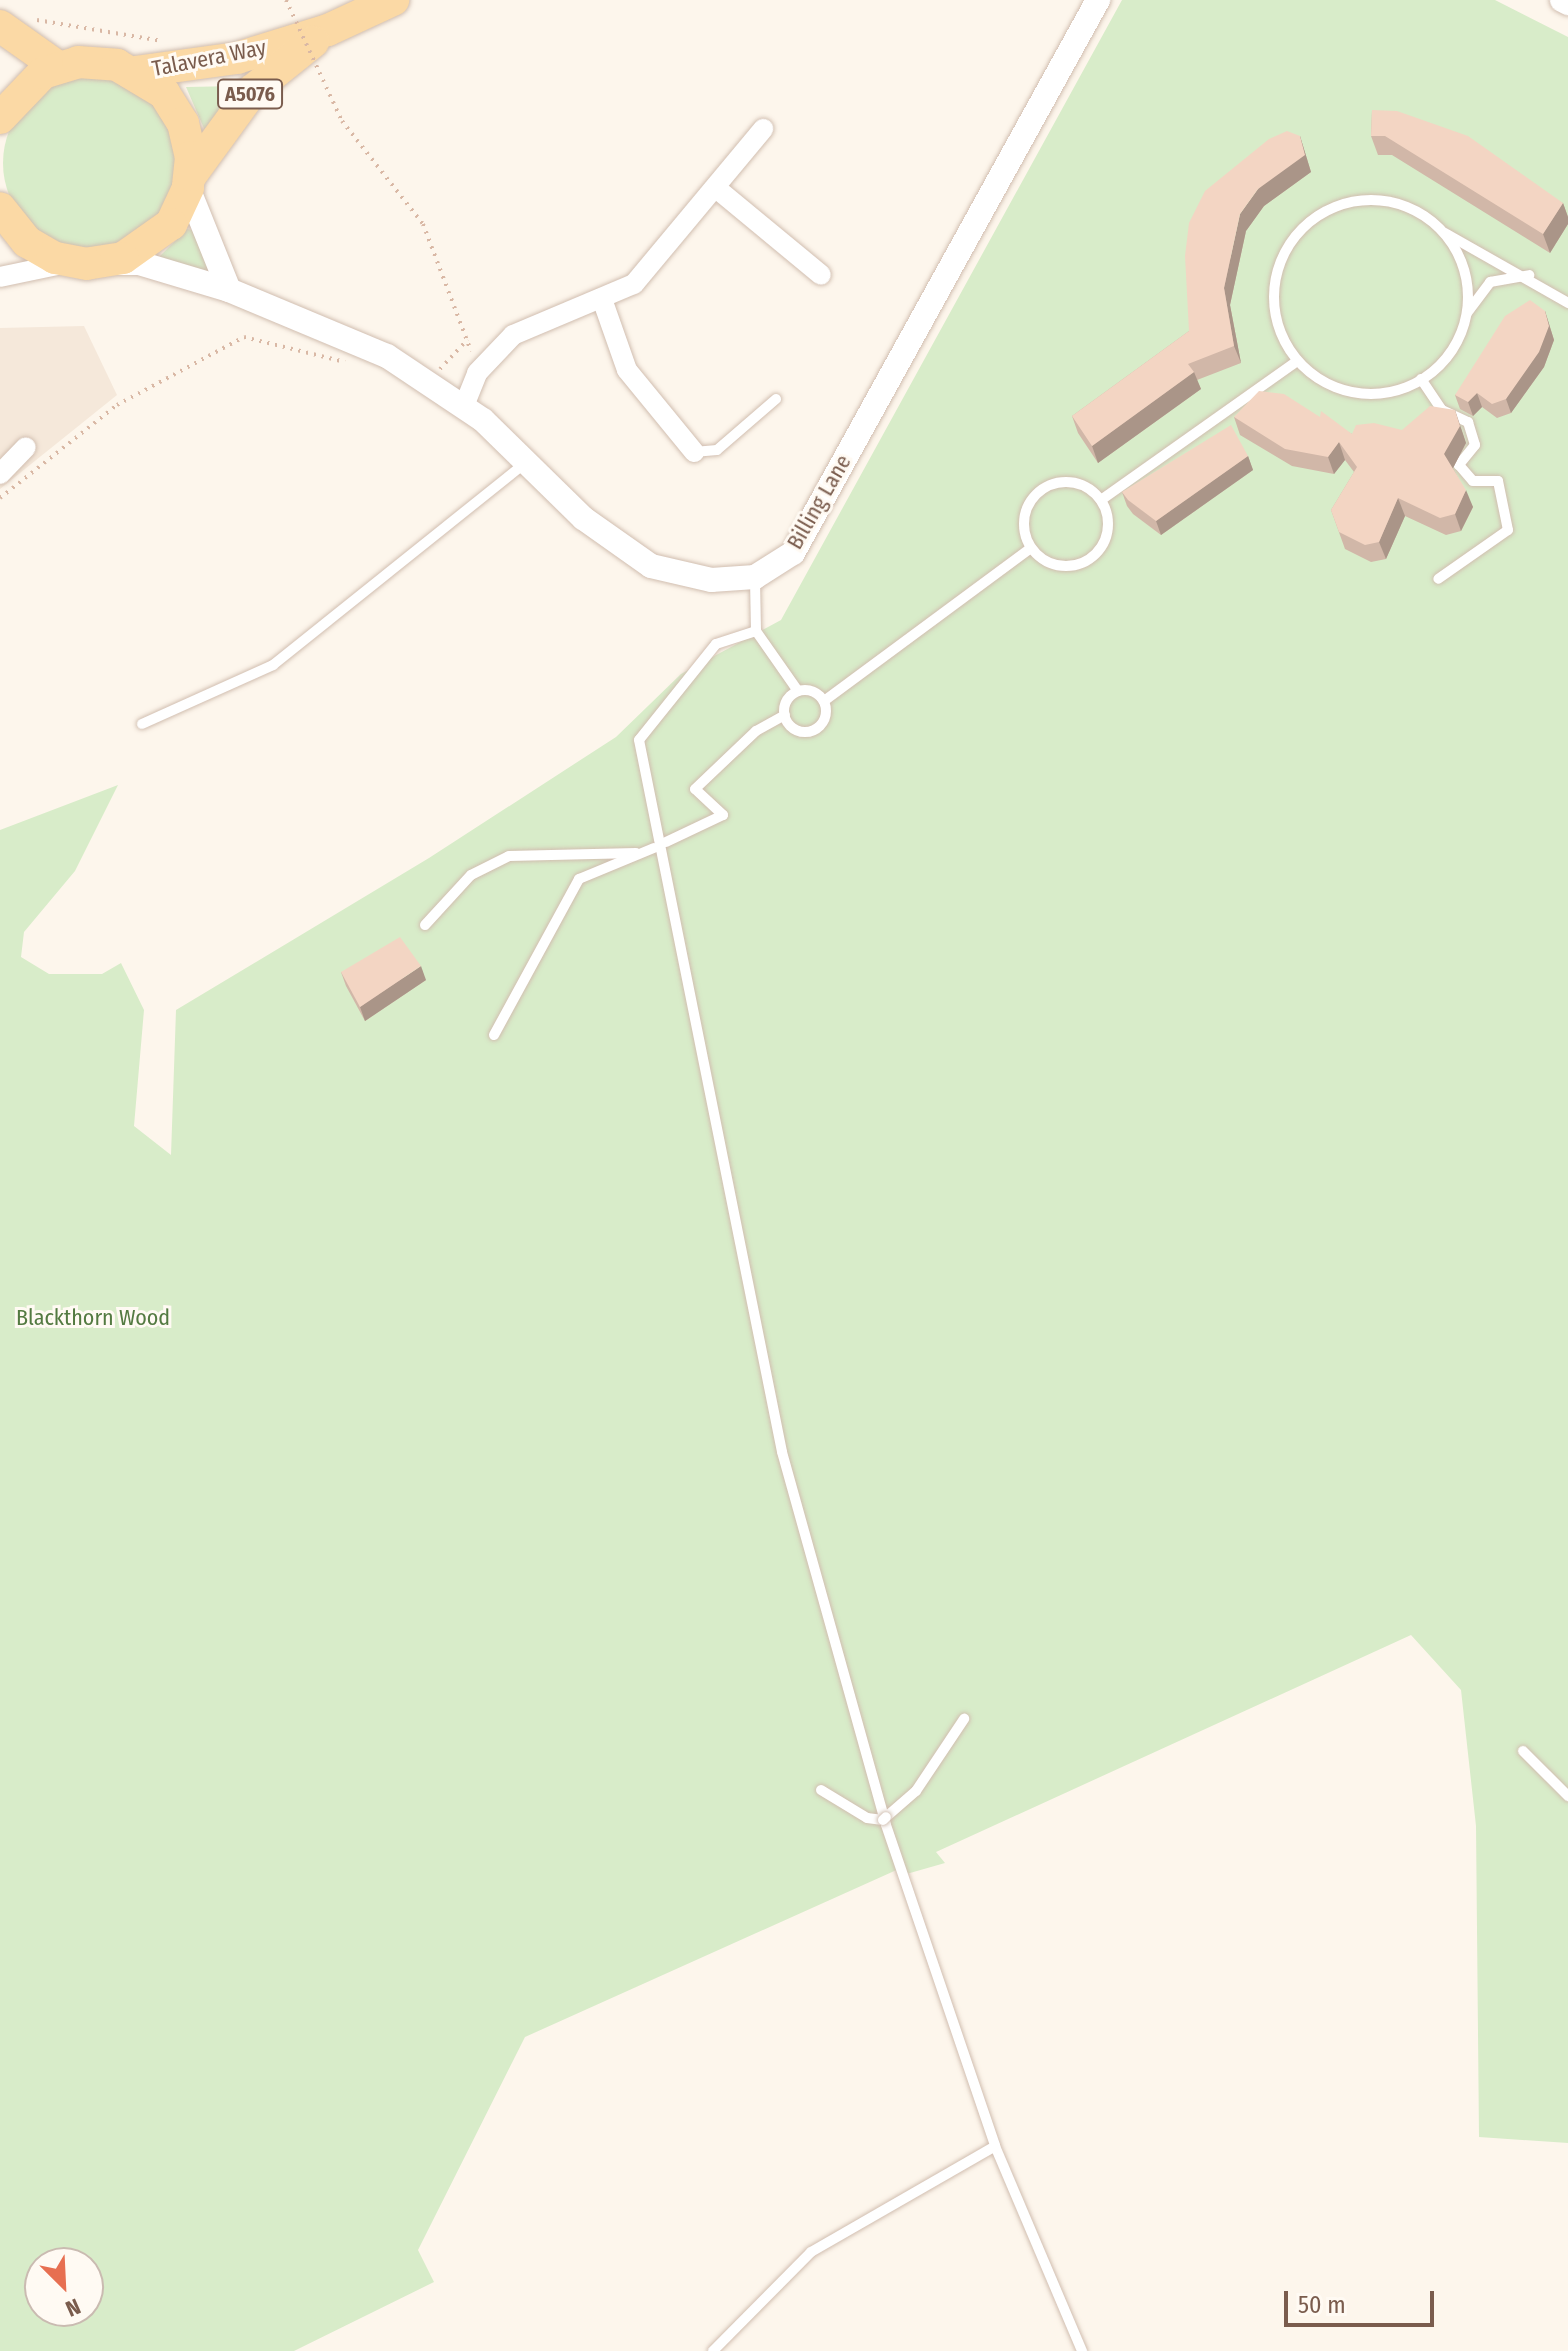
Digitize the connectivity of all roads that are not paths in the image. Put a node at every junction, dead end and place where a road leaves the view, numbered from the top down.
1 (393, 0) edge
2 (1098, 0) edge
3 (1562, 0) edge
4 (1568, 3) edge
5 (13, 22) edge
6 (317, 26) junction
7 (58, 67) junction
8 (135, 72) junction
9 (0, 118) edge
10 (763, 129) dead end
11 (190, 181) junction
12 (716, 188) junction
13 (0, 208) edge
14 (1443, 232) junction
15 (71, 262) junction
16 (104, 263) junction
17 (821, 275) dead end
18 (1529, 275) junction
19 (0, 277) edge
20 (229, 290) junction
21 (602, 299) junction
22 (1568, 303) edge
23 (1467, 313) junction
24 (1297, 361) junction
25 (1421, 379) junction
26 (776, 399) dead end
27 (464, 406) junction
28 (694, 452) joint
29 (526, 462) junction
30 (1101, 500) junction
31 (1031, 548) junction
32 (755, 577) junction
33 (1438, 579) dead end
34 (756, 631) junction
35 (798, 691) junction
36 (824, 701) junction
37 (785, 715) junction
38 (142, 724) dead end
39 (666, 842) dead end
40 (654, 848) dead end
41 (641, 853) junction
42 (425, 925) dead end
43 (494, 1035) dead end
44 (964, 1719) dead end
45 (1523, 1751) dead end
46 (821, 1790) dead end
47 (1568, 1796) edge
48 (995, 2146) junction
49 (713, 2351) edge
50 (1082, 2351) edge

1 - 6 main road, Talavera Way / A5076
2 - 32 street, Billing Lane
3 - 4 street
5 - 7 main road
6 - 8 main road, Talavera Way / A5076
6 - 11 main road, Talavera Way / A5076
7 - 8 main road
7 - 9 main road
8 - 11 main road
10 - 12 street
11 - 16 main road, Talavera Way
11 - 20 street
12 - 17 street
12 - 21 street
13 - 15 main road
14 - 18 lane
14 - 23 lane
14 - 24 lane
15 - 16 main road
15 - 19 street
16 - 20 street, Billing Lane
18 - 22 lane
18 - 23 lane
20 - 27 street, Billing Lane
21 - 27 street
21 - 28 street
23 - 25 lane
24 - 25 lane
24 - 30 lane
25 - 33 lane
26 - 28 lane
27 - 29 street, Billing Lane
29 - 32 street, Billing Lane
29 - 38 lane
30 - 31 lane
30 - 31 lane
31 - 36 lane
32 - 34 lane
34 - 35 lane
34 - 48 lane
35 - 36 lane
35 - 37 lane
36 - 37 lane
37 - 39 lane
40 - 41 lane
41 - 42 lane
41 - 43 lane
44 - 46 lane
45 - 47 lane
48 - 49 lane
48 - 50 lane

